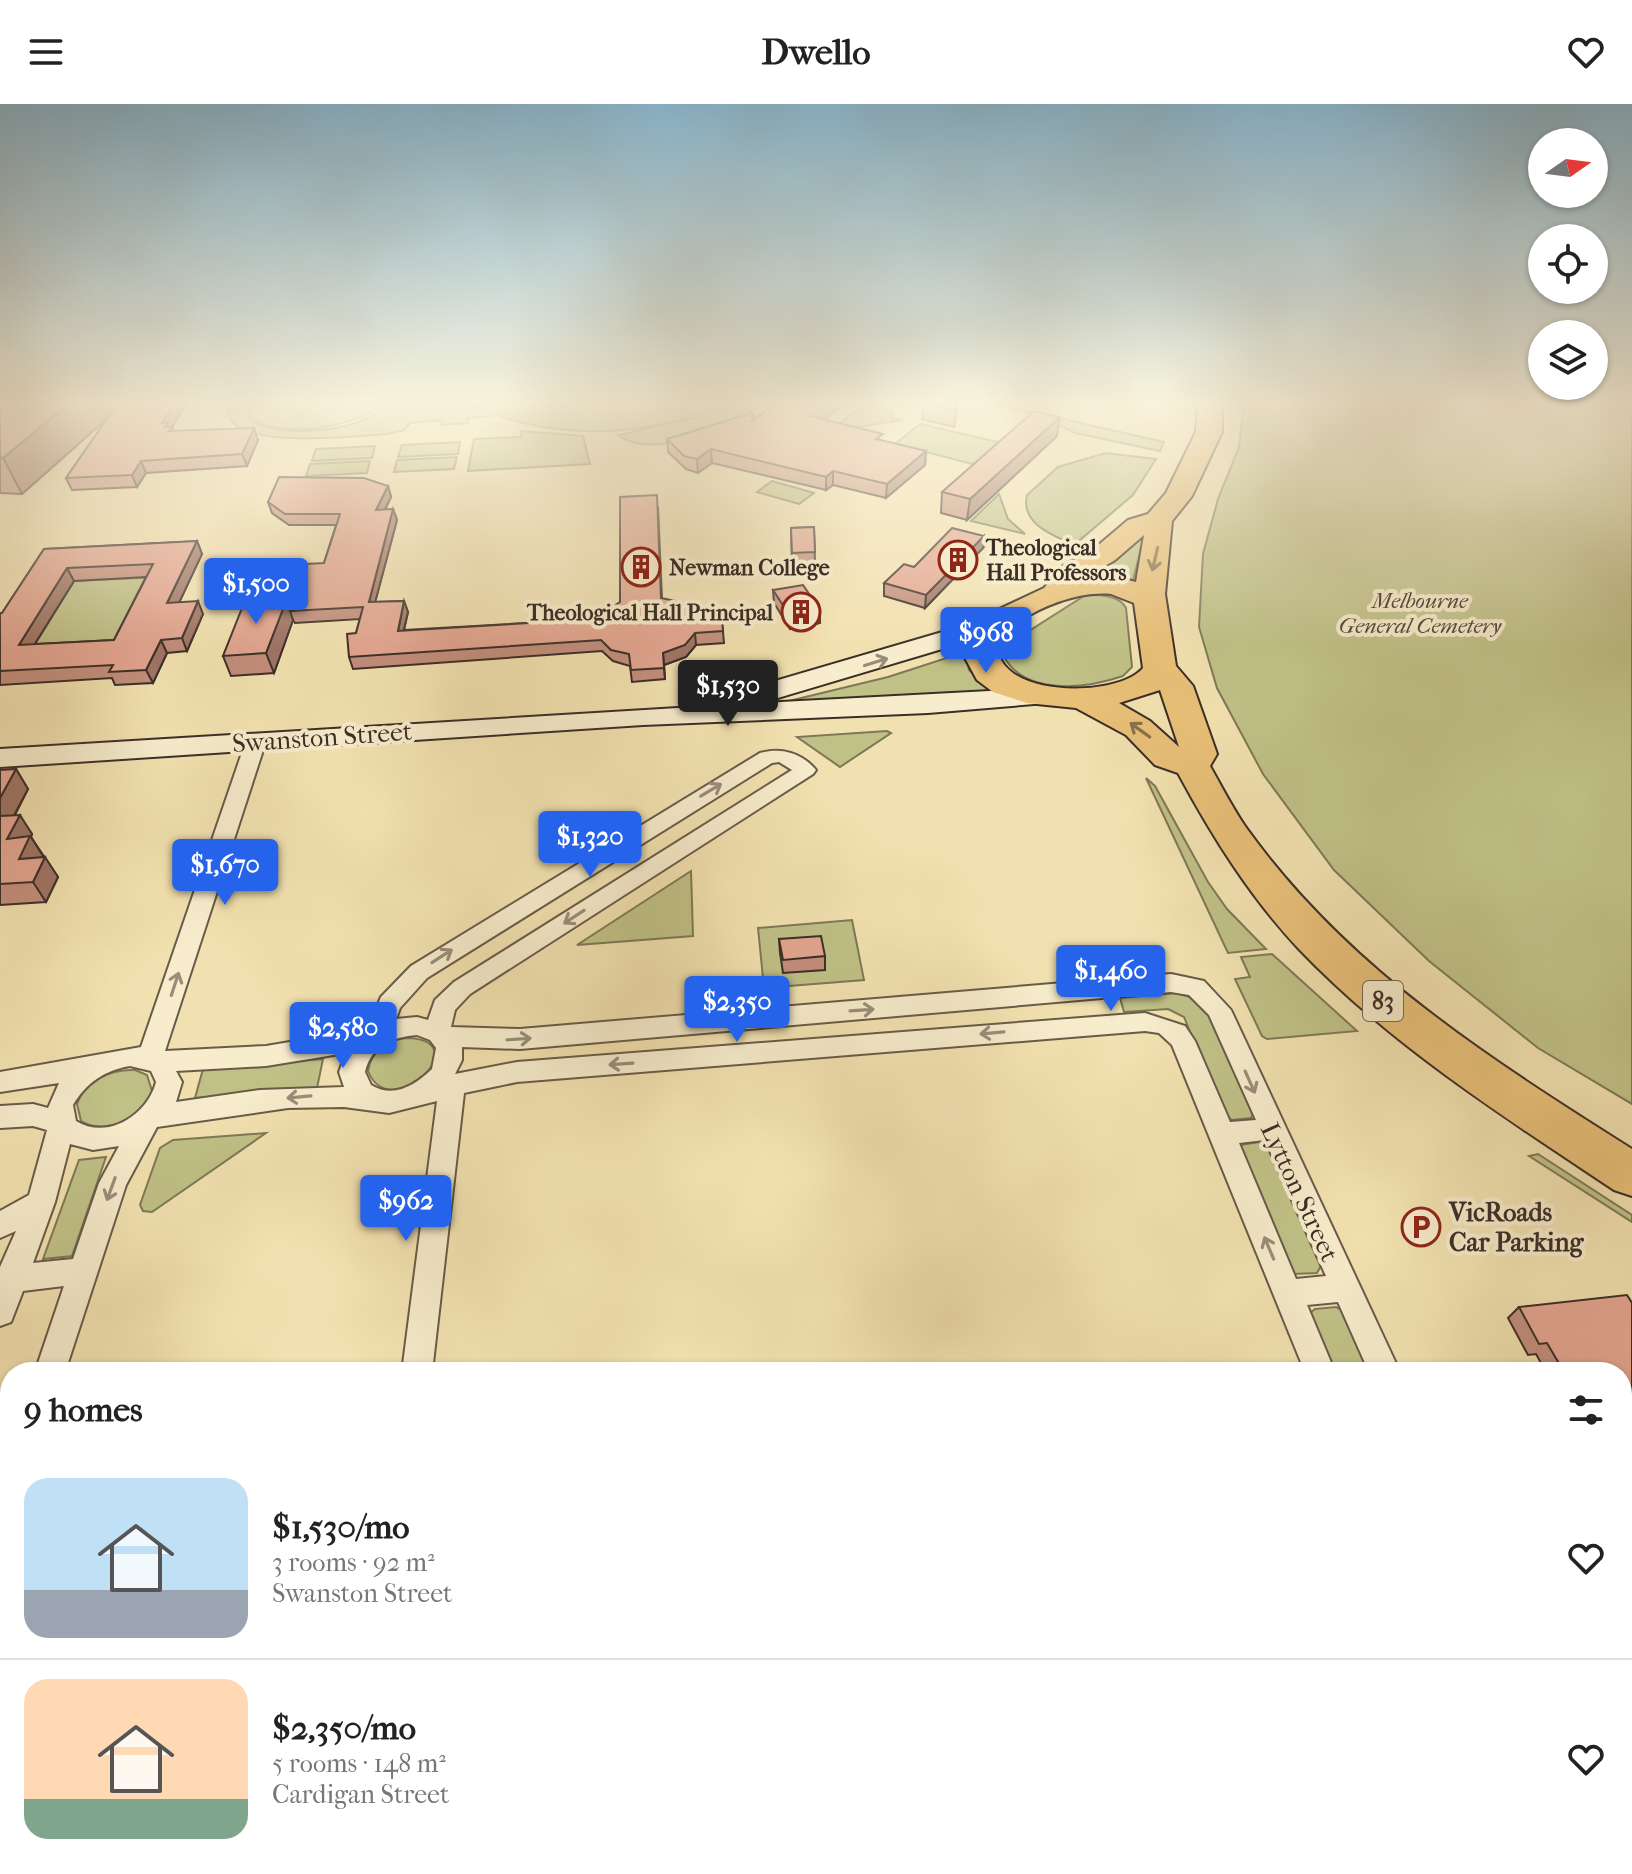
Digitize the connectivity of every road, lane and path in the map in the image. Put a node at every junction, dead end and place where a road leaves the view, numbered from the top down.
1 (1185, 483) edge
2 (1158, 520) junction
3 (1057, 592) junction
4 (1150, 599) junction
5 (990, 626) junction
6 (1160, 668) junction
7 (1048, 696) junction
8 (1084, 698) junction
9 (643, 716) junction
10 (256, 741) junction
11 (1, 757) edge
12 (1192, 766) junction
13 (666, 816) junction
14 (697, 838) junction
15 (909, 1007) junction
16 (675, 1025) junction
17 (439, 1033) junction
18 (376, 1036) junction
19 (916, 1040) junction
20 (153, 1060) junction
21 (676, 1060) junction
22 (96, 1066) junction
23 (0, 1082) edge
24 (427, 1091) junction
25 (374, 1099) junction
26 (0, 1117) edge
27 (148, 1119) junction
28 (62, 1123) junction
29 (1271, 1129) junction
30 (1220, 1134) junction
31 (1632, 1175) edge
32 (41, 1202) junction
33 (0, 1226) edge
34 (84, 1271) junction
35 (6, 1279) edge
36 (1345, 1288) junction
37 (1288, 1293) junction
38 (0, 1312) edge
39 (53, 1362) edge
40 (418, 1362) edge
41 (1316, 1362) edge
42 (1380, 1362) edge

1 - 2 highway
2 - 3 highway
2 -> 4 highway, 83
3 - 4 highway
3 - 5 highway
4 - 6 highway, 83
5 - 7 highway
9 -> 5 main road, Swanston Street
6 - 8 highway
6 - 12 highway, 83
7 - 8 highway
7 - 9 main road, Swanston Street
12 -> 8 highway
9 - 10 main road, Swanston Street
10 - 11 main road, Swanston Street
20 -> 10 street
12 - 31 highway, 83
13 - 14 street
13 -> 14 street
18 -> 13 street
14 -> 17 street
16 -> 15 street
15 - 19 street
15 -> 29 street, Lytton Street
17 -> 16 street
16 - 21 street
17 - 18 street
17 - 24 street
18 - 20 street
18 - 25 street
19 - 21 street
30 -> 19 street, Lytton Street
20 - 22 street
20 - 27 street
21 -> 24 street
22 - 23 street
22 - 28 street
24 - 25 street
24 - 40 street
25 -> 27 street
26 - 28 street
27 - 28 street
27 -> 34 street
28 - 32 street
29 - 30 street
29 - 36 street, Lytton Street
37 -> 30 street, Lytton Street
32 - 33 street
32 - 35 street
34 - 35 street
34 - 39 street
35 - 38 street
36 - 37 street
36 - 42 street, Lytton Street
37 - 41 street, Lytton Street

